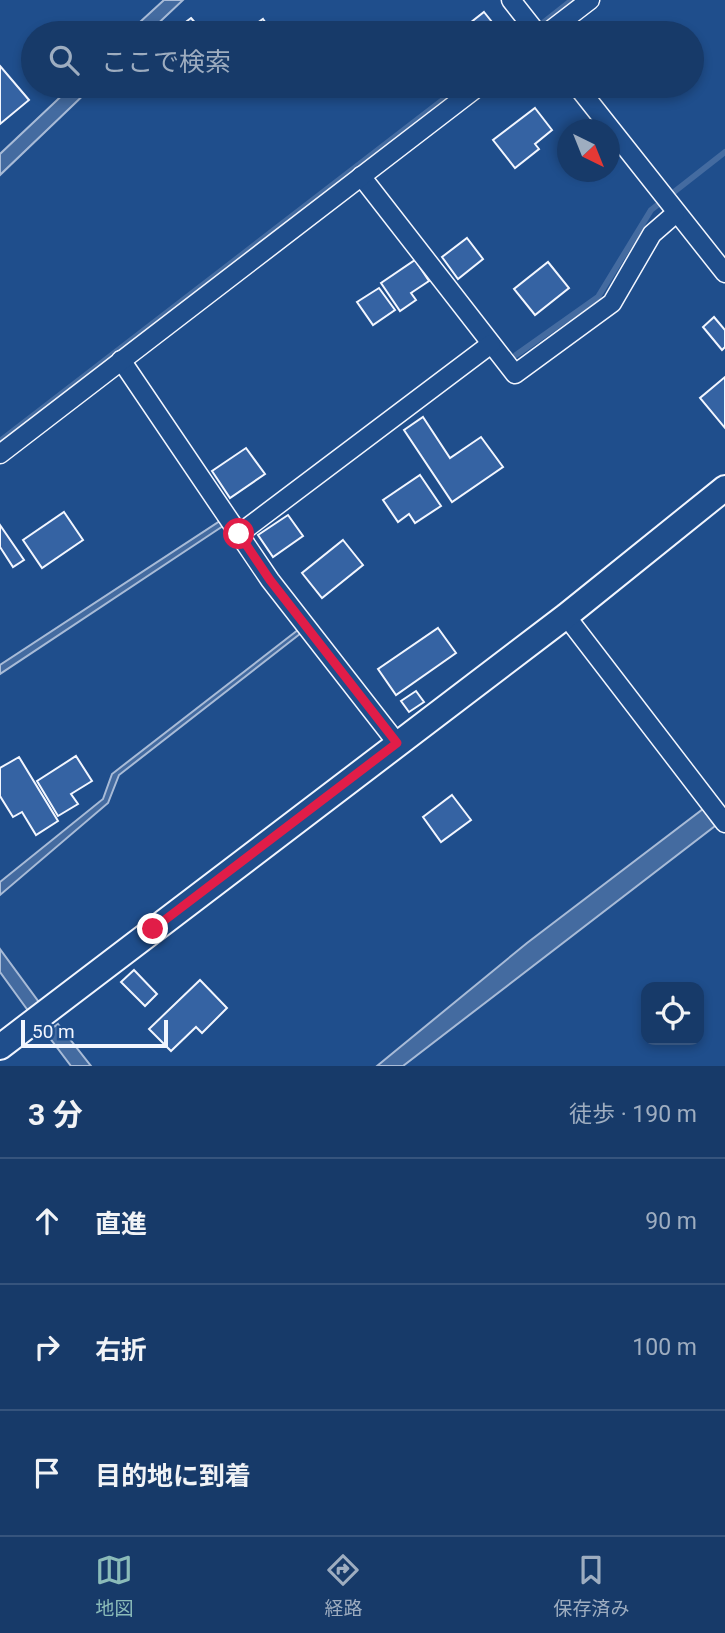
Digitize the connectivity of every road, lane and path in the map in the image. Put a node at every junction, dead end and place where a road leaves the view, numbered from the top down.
1 (511, 0) edge
2 (590, 0) edge
3 (528, 21) edge
4 (563, 21) edge
5 (463, 98) edge
6 (586, 98) edge
7 (361, 176) junction
8 (672, 210) junction
9 (725, 273) edge
10 (491, 344) junction
11 (121, 360) junction
12 (0, 454) edge
13 (725, 488) edge
14 (239, 534) junction
15 (566, 615) junction
16 (397, 743) junction
17 (720, 817) edge
18 (0, 1047) edge

1 - 3 street
2 - 4 street
5 - 7 street
6 - 8 street
7 - 10 street
7 - 11 street
8 - 9 street
8 - 10 street
10 - 14 street
11 - 12 street
11 - 14 street
13 - 15 street
14 - 16 street
15 - 16 street
15 - 17 street
16 - 18 street

